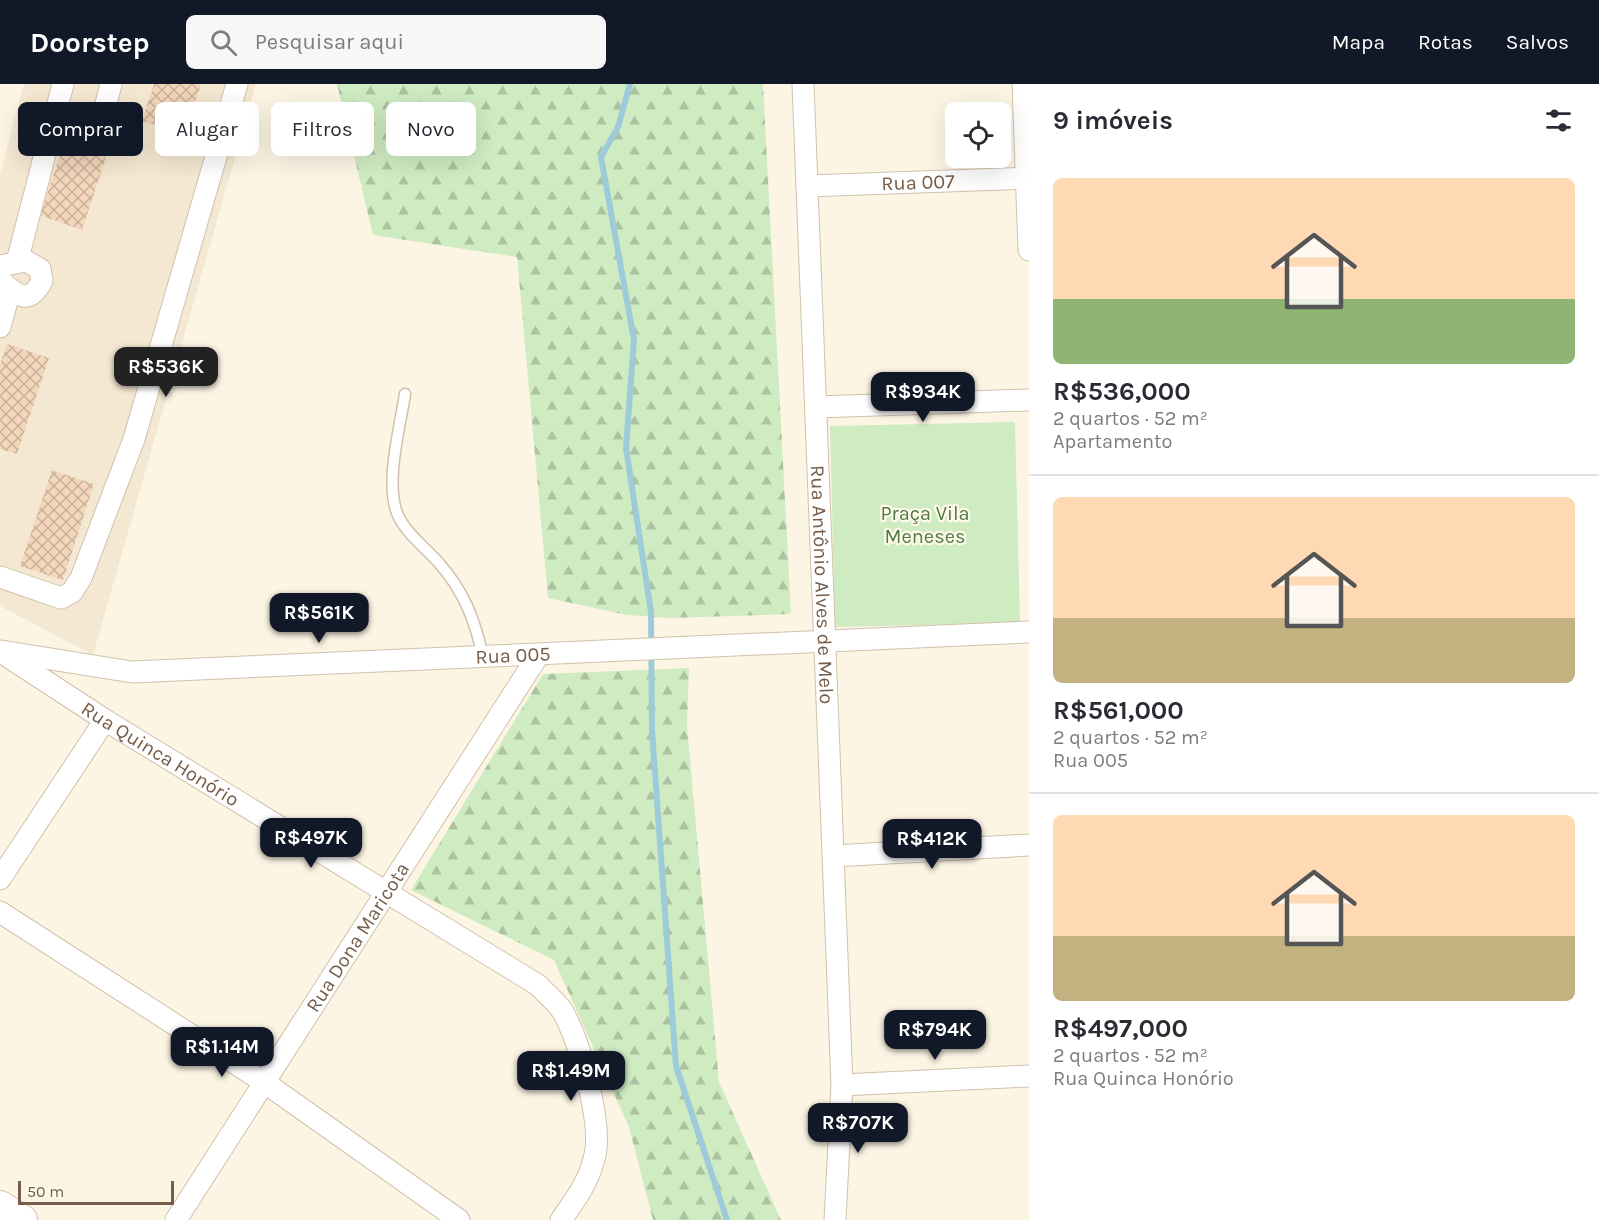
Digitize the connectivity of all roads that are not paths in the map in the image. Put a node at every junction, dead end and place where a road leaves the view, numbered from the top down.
1 (63, 84) edge
2 (111, 84) edge
3 (237, 84) edge
4 (803, 84) edge
5 (1023, 84) edge
6 (106, 102) edge
7 (1028, 178) edge
8 (807, 186) junction
9 (1029, 250) edge
10 (8, 264) edge
11 (5, 285) edge
12 (0, 327) edge
13 (405, 394) dead end
14 (1029, 400) edge
15 (816, 407) junction
16 (0, 578) edge
17 (1029, 632) edge
18 (825, 641) junction
19 (0, 651) edge
20 (539, 654) junction
21 (483, 657) junction
22 (105, 720) junction
23 (1029, 845) edge
24 (834, 856) junction
25 (0, 879) edge
26 (386, 892) junction
27 (0, 912) edge
28 (1029, 1076) edge
29 (264, 1082) junction
30 (842, 1085) junction
31 (0, 1206) edge
32 (22, 1220) edge
33 (176, 1220) edge
34 (459, 1220) edge
35 (561, 1220) edge
36 (835, 1220) edge

1 - 10 street
2 - 6 street
3 - 16 street
4 - 8 street, Rua Antônio Alves de Melo
5 - 7 street
7 - 8 street, Rua 007
7 - 9 street
8 - 15 street, Rua Antônio Alves de Melo
10 - 11 street
11 - 12 street
13 - 21 lane
14 - 15 street
15 - 18 street, Rua Antônio Alves de Melo
17 - 18 street, Rua 005
18 - 20 street, Rua 005
18 - 24 street, Rua Antônio Alves de Melo
19 - 21 street, Rua 005
19 - 22 street, Rua Quinca Honório
20 - 21 street, Rua 005
20 - 26 street, Rua Dona Maricota
22 - 25 street
22 - 26 street, Rua Quinca Honório
23 - 24 street
24 - 30 street, Rua Antônio Alves de Melo
26 - 29 street, Rua Dona Maricota
26 - 35 street, Rua Quinca Honório
27 - 29 street
28 - 30 street
29 - 33 street, Rua Dona Maricota
29 - 34 street
30 - 36 street, Rua Antônio Alves de Melo
31 - 32 street

